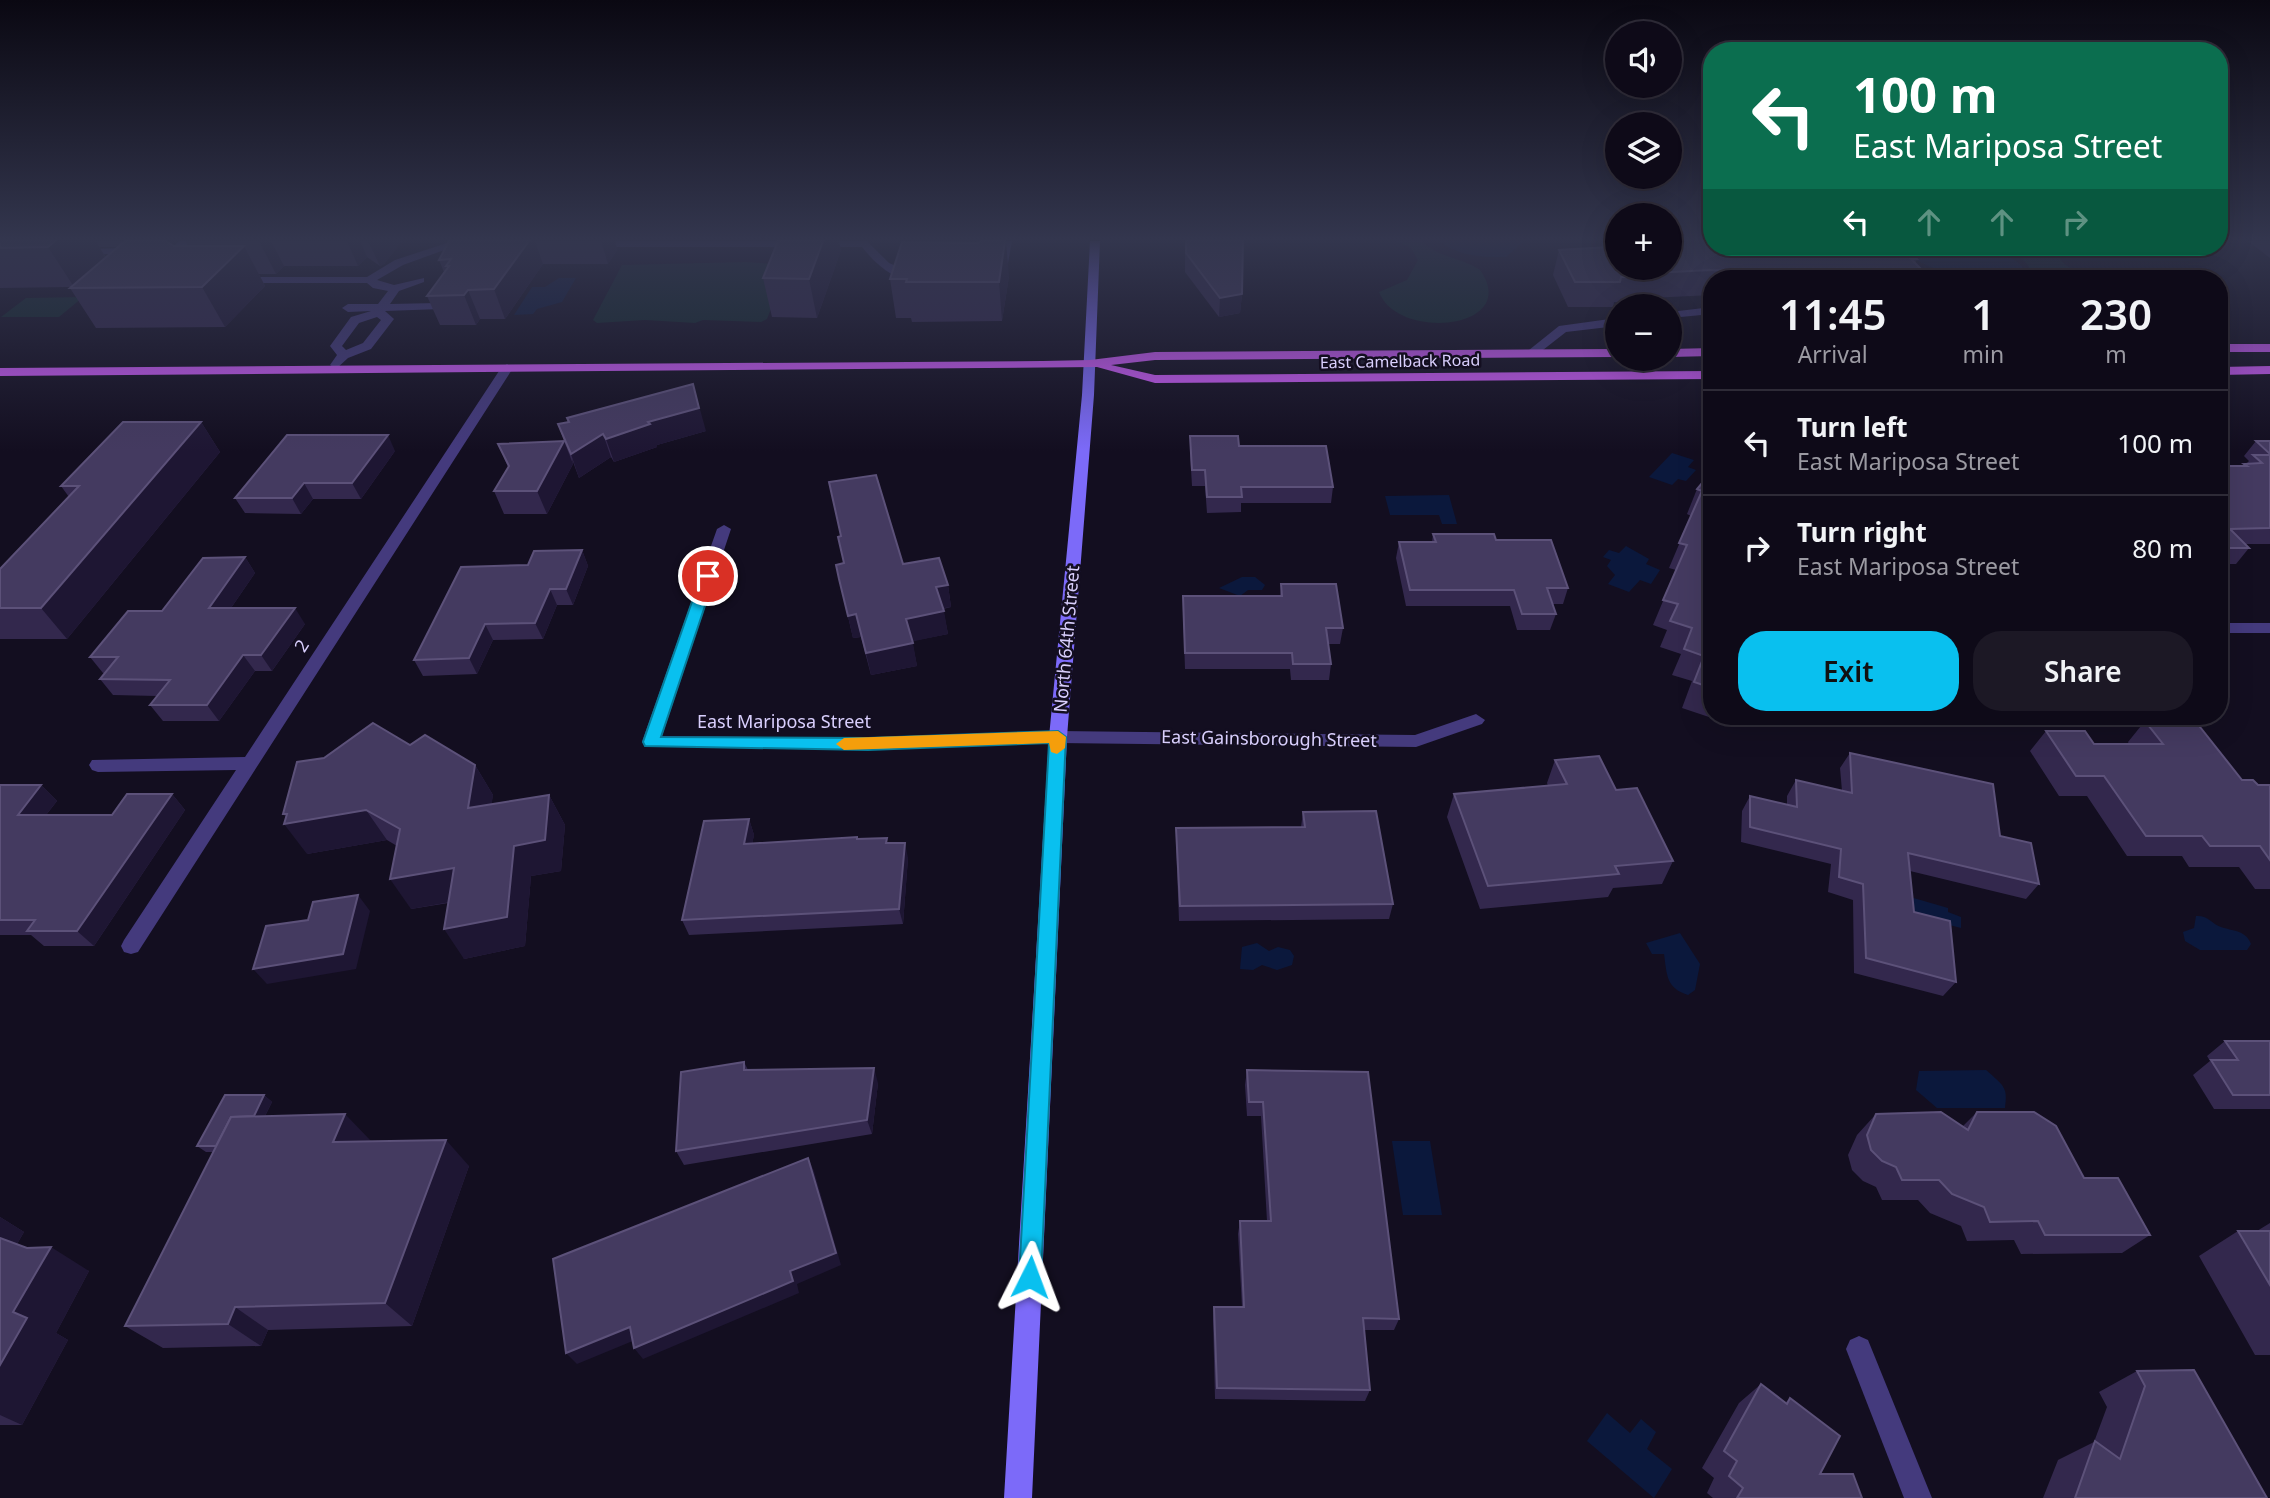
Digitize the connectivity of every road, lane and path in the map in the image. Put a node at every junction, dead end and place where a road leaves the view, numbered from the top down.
1 (378, 311) edge
2 (381, 311) edge
3 (1092, 311) edge
4 (1703, 311) edge
5 (1682, 314) edge
6 (1605, 323) edge
7 (2228, 348) edge
8 (2270, 348) edge
9 (1703, 352) edge
10 (1605, 353) edge
11 (1682, 353) edge
12 (1530, 354) junction
13 (344, 355) junction
14 (1090, 364) junction
15 (507, 368) junction
16 (332, 370) junction
17 (2228, 370) edge
18 (2270, 370) edge
19 (0, 372) edge
20 (1703, 374) edge
21 (1541, 377) junction
22 (724, 529) dead end
23 (2228, 628) edge
24 (2270, 628) edge
25 (1476, 720) dead end
26 (1058, 737) junction
27 (251, 763) junction
28 (98, 765) dead end
29 (131, 946) dead end
30 (1859, 1349) dead end
31 (1018, 1498) edge
32 (1917, 1498) edge

1 - 13 street
2 - 13 street
3 - 14 street, North 64th Street
4 - 5 street
6 - 12 street
7 - 8 main road
9 - 11 main road
10 - 12 main road, East Camelback Road
12 - 14 main road, East Camelback Road
12 - 21 main road
13 - 16 street
14 - 15 main road, East Camelback Road
14 - 21 main road, East Camelback Road
14 - 26 street, North 64th Street
15 - 16 main road, East Camelback Road
15 - 27 street, 2
16 - 19 main road, East Camelback Road
17 - 18 main road
20 - 21 main road, East Camelback Road
22 - 26 street, East Mariposa Street
23 - 24 street
25 - 26 street, East Gainsborough Street
26 - 31 street, North 64th Street
27 - 28 street
27 - 29 street, 2
30 - 32 street

